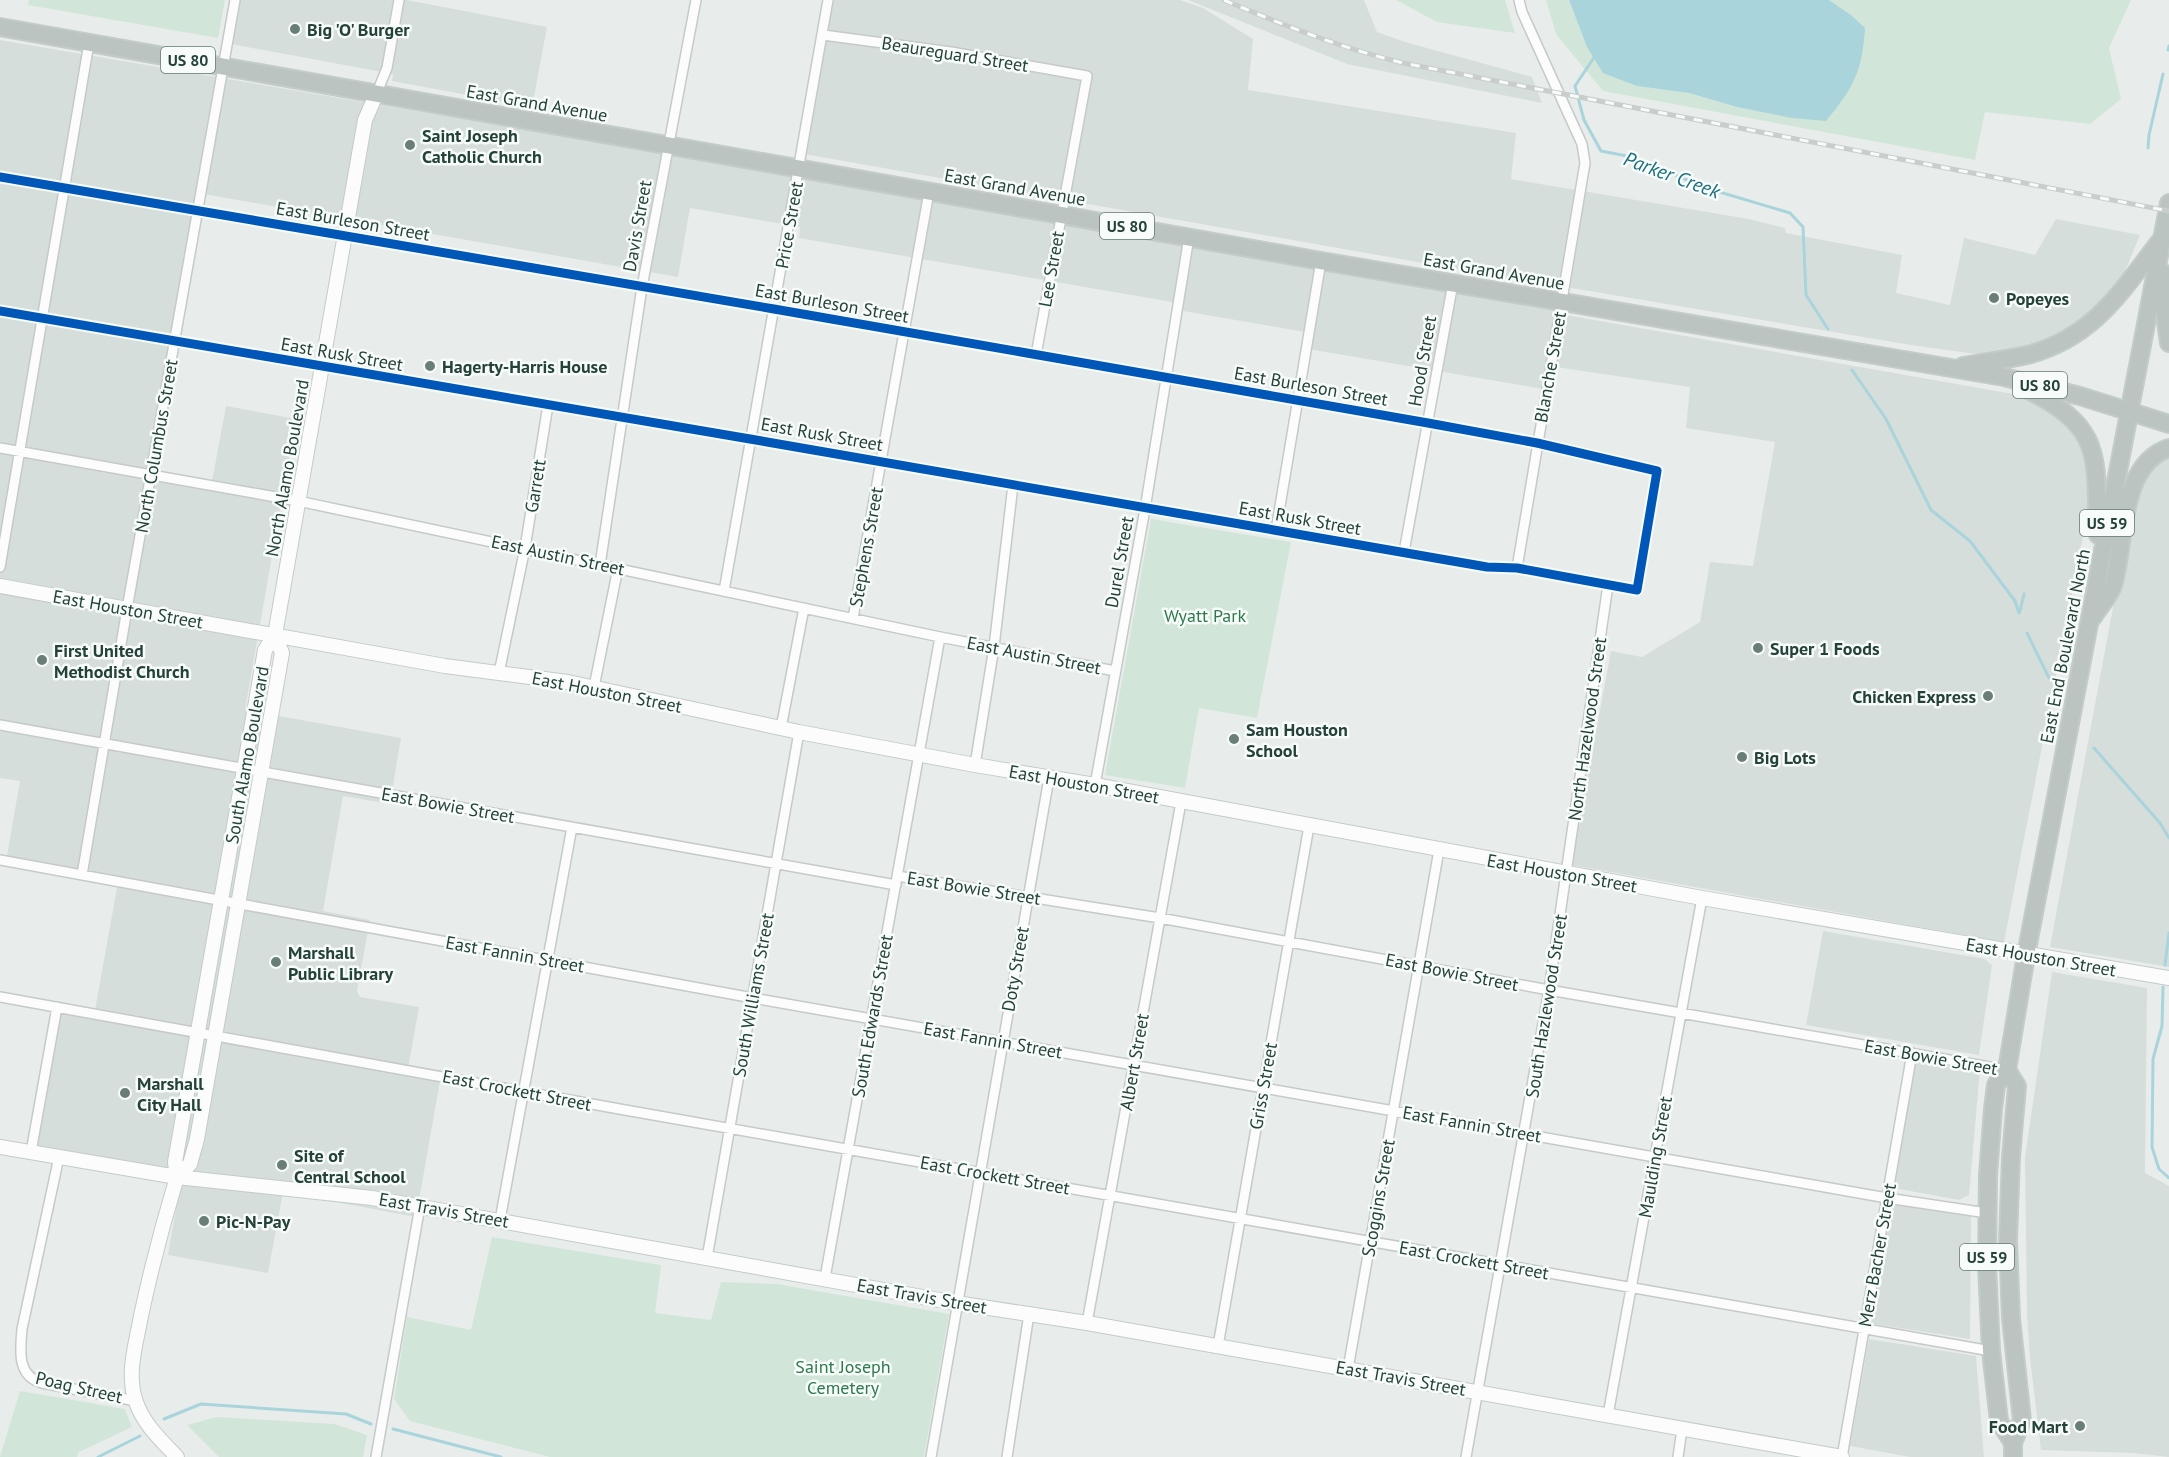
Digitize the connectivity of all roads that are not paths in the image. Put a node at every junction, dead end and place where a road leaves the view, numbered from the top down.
1 (236, 0) edge
2 (399, 0) edge
3 (696, 0) edge
4 (828, 0) edge
5 (1519, 0) edge
6 (0, 27) edge
7 (823, 35) junction
8 (89, 43) junction
9 (224, 66) junction
10 (1086, 76) joint
11 (376, 95) junction
12 (668, 147) junction
13 (798, 169) junction
14 (0, 177) edge
15 (64, 188) junction
16 (929, 192) junction
17 (2169, 203) edge
18 (198, 211) junction
19 (1060, 215) junction
20 (345, 237) junction
21 (1189, 237) junction
22 (2162, 238) junction
23 (1322, 261) junction
24 (1453, 283) junction
25 (642, 287) junction
26 (1562, 303) junction
27 (774, 309) junction
28 (0, 311) edge
29 (42, 319) junction
30 (904, 333) junction
31 (175, 342) junction
32 (2169, 343) edge
33 (1036, 355) junction
34 (322, 367) junction
35 (1950, 368) junction
36 (2004, 377) junction
37 (1167, 378) junction
38 (1298, 402) junction
39 (548, 405) junction
40 (2128, 411) junction
41 (621, 417) junction
42 (1428, 423) junction
43 (2169, 424) edge
44 (750, 439) junction
45 (1537, 443) junction
46 (0, 448) edge
47 (2169, 448) edge
48 (20, 451) junction
49 (881, 462) junction
50 (151, 474) junction
51 (1013, 485) junction
52 (298, 501) junction
53 (1145, 509) junction
54 (1276, 530) junction
55 (525, 548) junction
56 (1404, 552) junction
57 (600, 564) junction
58 (2099, 566) junction
59 (0, 567) edge
60 (618, 568) junction
61 (1517, 568) junction
62 (1608, 585) junction
63 (0, 586) edge
64 (1637, 590) joint
65 (724, 591) junction
66 (804, 608) junction
67 (127, 609) junction
68 (853, 618) junction
69 (2089, 622) junction
70 (275, 635) junction
71 (940, 637) junction
72 (994, 647) junction
73 (1115, 671) junction
74 (499, 673) junction
75 (594, 687) junction
76 (0, 725) edge
77 (781, 728) junction
78 (799, 732) junction
79 (105, 744) junction
80 (919, 754) junction
81 (975, 765) junction
82 (246, 769) junction
83 (262, 772) junction
84 (1049, 778) junction
85 (1095, 785) junction
86 (1181, 802) junction
87 (1310, 826) junction
88 (572, 827) junction
89 (1439, 850) junction
90 (0, 860) edge
91 (776, 864) junction
92 (1565, 873) junction
93 (82, 875) junction
94 (897, 880) junction
95 (1028, 896) junction
96 (1702, 898) junction
97 (221, 900) junction
98 (239, 903) junction
99 (1160, 918) junction
100 (1289, 942) junction
101 (2026, 955) junction
102 (548, 960) junction
103 (1419, 966) junction
104 (2169, 978) edge
105 (1549, 990) junction
106 (0, 997) edge
107 (753, 998) junction
108 (57, 1007) junction
109 (1681, 1014) junction
110 (872, 1019) junction
111 (197, 1032) junction
112 (215, 1036) junction
113 (1002, 1042) junction
114 (1912, 1053) junction
115 (1134, 1065) junction
116 (2007, 1070) junction
117 (1263, 1088) junction
118 (524, 1091) junction
119 (1393, 1111) junction
120 (730, 1129) junction
121 (1524, 1134) junction
122 (0, 1147) edge
123 (848, 1149) junction
124 (31, 1152) junction
125 (1655, 1156) junction
126 (59, 1157) junction
127 (979, 1172) junction
128 (177, 1177) junction
129 (1110, 1195) junction
130 (1887, 1198) junction
131 (420, 1206) junction
132 (1988, 1213) junction
133 (1240, 1218) junction
134 (500, 1220) junction
135 (1370, 1241) junction
136 (707, 1258) junction
137 (1501, 1265) junction
138 (825, 1278) junction
139 (1631, 1288) junction
140 (956, 1303) junction
141 (1029, 1314) junction
142 (1087, 1323) junction
143 (1864, 1330) junction
144 (1218, 1346) junction
145 (1991, 1351) junction
146 (1348, 1369) junction
147 (1478, 1392) junction
148 (135, 1401) junction
149 (1608, 1415) junction
150 (1682, 1429) junction
151 (2013, 1450) edge
152 (177, 1457) edge
153 (376, 1457) edge
154 (930, 1457) edge
155 (1007, 1457) edge
156 (1466, 1457) edge
157 (1678, 1457) edge
158 (1842, 1457) edge

1 - 9 street, North Columbus Street
2 - 11 street, North Alamo Boulevard
3 - 12 street, Davis Street
4 - 7 street, Price Street
5 - 26 street, Blanche Street
6 - 8 highway, East Grand Avenue / US 80
7 - 10 street, Beaureguard Street
7 - 13 street, Price Street
8 - 9 highway, East Grand Avenue / US 80
8 - 15 street
9 - 11 highway, East Grand Avenue / US 80
9 - 18 street, North Columbus Street
10 - 19 street, Lee Street
11 - 12 highway, East Grand Avenue / US 80
11 - 20 street, North Alamo Boulevard
12 - 13 highway, East Grand Avenue / US 80
12 - 25 street, Davis Street
13 - 16 highway, East Grand Avenue / US 80
13 - 27 street, Price Street
14 - 15 street, East Burleson Street
15 - 18 street, East Burleson Street
15 - 29 street
16 - 19 highway, East Grand Avenue / US 80
16 - 30 street, Stephens Street
17 - 22 highway, East End Boulevard North / US 59
18 - 20 street, East Burleson Street
18 - 31 street, North Columbus Street
19 - 21 highway, East Grand Avenue / US 80
19 - 33 street, Lee Street
20 - 25 street, East Burleson Street
20 - 34 street, North Alamo Boulevard
21 - 23 highway, East Grand Avenue / US 80
21 - 37 street, Durel Street
22 - 32 highway
22 - 35 highway
22 - 40 highway, East End Boulevard North / US 59
23 - 24 highway, East Grand Avenue / US 80
23 - 38 street
24 - 26 highway, East Grand Avenue / US 80
24 - 42 street, Hood Street
25 - 27 street, East Burleson Street
25 - 41 street, Davis Street
26 - 35 highway, East Grand Avenue / US 80
26 - 45 street, Blanche Street
27 - 30 street, East Burleson Street
27 - 44 street, Price Street
28 - 29 street, East Rusk Street
29 - 31 street, East Rusk Street
29 - 48 street
30 - 33 street, East Burleson Street
30 - 49 street, Stephens Street
31 - 34 street, East Rusk Street
31 - 50 street, North Columbus Street
33 - 37 street, East Burleson Street
34 - 39 street, East Rusk Street
34 - 52 street, North Alamo Boulevard
35 - 36 highway, East Grand Avenue / US 80
36 - 40 highway, East Grand Avenue / US 80
36 - 58 highway
37 - 38 street, East Burleson Street
37 - 53 street, Durel Street
38 - 42 street, East Burleson Street
38 - 54 street
39 - 41 street, East Rusk Street
39 - 55 street, Garrett
40 - 43 highway, US 80
40 - 58 highway, East End Boulevard North / US 59
41 - 44 street, East Rusk Street
41 - 57 street, Davis Street
42 - 45 street, East Burleson Street
42 - 56 street, Hood Street
44 - 49 street, East Rusk Street
44 - 65 street, Price Street
45 - 61 street, Blanche Street
45 - 64 street, East Burleson Street
46 - 48 street, East Austin Street
47 - 69 highway
48 - 50 street, East Austin Street
48 - 59 street
49 - 51 street, East Rusk Street
49 - 68 street, Stephens Street
50 - 52 street, East Austin Street
50 - 67 street, North Columbus Street
51 - 53 street, East Rusk Street
51 - 72 street
52 - 55 street, East Austin Street
52 - 70 street, North Alamo Boulevard
53 - 54 street, East Rusk Street
53 - 73 street, Durel Street
54 - 56 street, East Rusk Street
55 - 57 street, East Austin Street
55 - 74 street, Garrett
56 - 61 street, East Rusk Street
57 - 60 street, East Austin Street
58 - 69 highway, East End Boulevard North / US 59
60 - 65 street, East Austin Street
60 - 75 street
61 - 62 street, East Rusk Street
62 - 64 street, East Rusk Street
62 - 92 street, North Hazelwood Street
63 - 67 street, East Houston Street
65 - 66 street, East Austin Street
66 - 68 street, East Austin Street
66 - 77 street
67 - 70 street, East Houston Street
67 - 79 street, North Columbus Street
68 - 71 street, East Austin Street
69 - 101 highway, East End Boulevard North / US 59
70 - 74 street, East Houston Street
70 - 82 street, South Alamo Boulevard
70 - 83 street, South Alamo Boulevard
71 - 72 street, East Austin Street
71 - 80 street, South Edwards Street
72 - 73 street, East Austin Street
72 - 81 street
73 - 85 street, Durel Street
74 - 75 street, East Houston Street
75 - 77 street, East Houston Street
76 - 79 street, East Bowie Street
77 - 78 street, East Houston Street
78 - 80 street, East Houston Street
78 - 91 street, South Williams Street
79 - 82 street, East Bowie Street
79 - 93 street, North Columbus Street
80 - 81 street, East Houston Street
80 - 94 street, South Edwards Street
81 - 84 street, East Houston Street
82 - 83 street, East Bowie Street
82 - 97 street, South Alamo Boulevard
83 - 88 street, East Bowie Street
83 - 98 street, South Alamo Boulevard
84 - 85 street, East Houston Street
84 - 95 street, Doty Street
85 - 86 street, East Houston Street
86 - 87 street, East Houston Street
86 - 99 street, Albert Street
87 - 89 street, East Houston Street
87 - 100 street, Griss Street
88 - 91 street, East Bowie Street
88 - 102 street
89 - 92 street, East Houston Street
89 - 103 street, Scoggins Street
90 - 93 street, East Fannin Street
91 - 94 street, East Bowie Street
91 - 107 street, South Williams Street
92 - 96 street, East Houston Street
92 - 105 street, South Hazlewood Street
93 - 97 street, East Fannin Street
94 - 95 street, East Bowie Street
94 - 110 street, South Edwards Street
95 - 99 street, East Bowie Street
95 - 113 street, Doty Street
96 - 101 street, East Houston Street
96 - 109 street, Maulding Street
97 - 98 street, East Fannin Street
97 - 111 street, South Alamo Boulevard
98 - 102 street, East Fannin Street
98 - 112 street, South Alamo Boulevard
99 - 100 street, East Bowie Street
99 - 115 street, Albert Street
100 - 103 street, East Bowie Street
100 - 117 street, Griss Street
101 - 104 street, East Houston Street
101 - 116 highway, US 59
102 - 107 street, East Fannin Street
102 - 118 street
103 - 105 street, East Bowie Street
103 - 119 street, Scoggins Street
105 - 109 street, East Bowie Street
105 - 121 street, South Hazlewood Street
106 - 108 street, East Crockett Street
107 - 110 street, East Fannin Street
107 - 120 street, South Williams Street
108 - 111 street, East Crockett Street
108 - 124 street
109 - 114 street, East Bowie Street
109 - 125 street, Maulding Street
110 - 113 street, East Fannin Street
110 - 123 street, South Edwards Street
111 - 112 street, East Crockett Street
111 - 128 street, South Alamo Boulevard
112 - 118 street, East Crockett Street
112 - 128 street, South Alamo Boulevard
113 - 115 street, East Fannin Street
113 - 127 street, Doty Street
114 - 116 street, East Bowie Street
114 - 130 street, Merz Bacher Street
115 - 117 street, East Fannin Street
115 - 129 street, Albert Street
116 - 132 highway, US 59
116 - 151 highway, US 59
117 - 119 street, East Fannin Street
117 - 133 street, Griss Street
118 - 120 street, East Crockett Street
118 - 134 street
119 - 121 street, East Fannin Street
119 - 135 street, Scoggins Street
120 - 123 street, East Crockett Street
120 - 136 street, South Williams Street
121 - 125 street, East Fannin Street
121 - 137 street, South Hazlewood Street
122 - 124 street, East Travis Street
123 - 127 street, East Crockett Street
123 - 138 street, South Edwards Street
124 - 126 street, East Travis Street
125 - 130 street, East Fannin Street
125 - 139 street, Maulding Street
126 - 128 street, East Travis Street
126 - 148 street, Poag Street
127 - 129 street, East Crockett Street
127 - 140 street, Doty Street
128 - 131 street, East Travis Street
128 - 148 street, South Alamo Boulevard
129 - 133 street, East Crockett Street
129 - 142 street, Albert Street
130 - 132 street, East Fannin Street
130 - 143 street, Merz Bacher Street
131 - 134 street, East Travis Street
131 - 153 street
132 - 145 highway, US 59
133 - 135 street, East Crockett Street
133 - 144 street, Griss Street
134 - 136 street, East Travis Street
135 - 137 street, East Crockett Street
135 - 146 street, Scoggins Street
136 - 138 street, East Travis Street
137 - 139 street, East Crockett Street
137 - 147 street, South Hazlewood Street
138 - 140 street, East Travis Street
139 - 143 street, East Crockett Street
139 - 149 street, Maulding Street
140 - 141 street, East Travis Street
140 - 154 street, Doty Street
141 - 142 street, East Travis Street
141 - 155 street
142 - 144 street, East Travis Street
143 - 145 street, East Crockett Street
143 - 158 street, Merz Bacher Street
144 - 146 street, East Travis Street
145 - 151 highway, US 59
146 - 147 street, East Travis Street
147 - 149 street, East Travis Street
147 - 156 street, South Hazlewood Street
148 - 152 street, Poag Street
149 - 150 street, East Travis Street
150 - 157 street
150 - 158 street, East Travis Street

